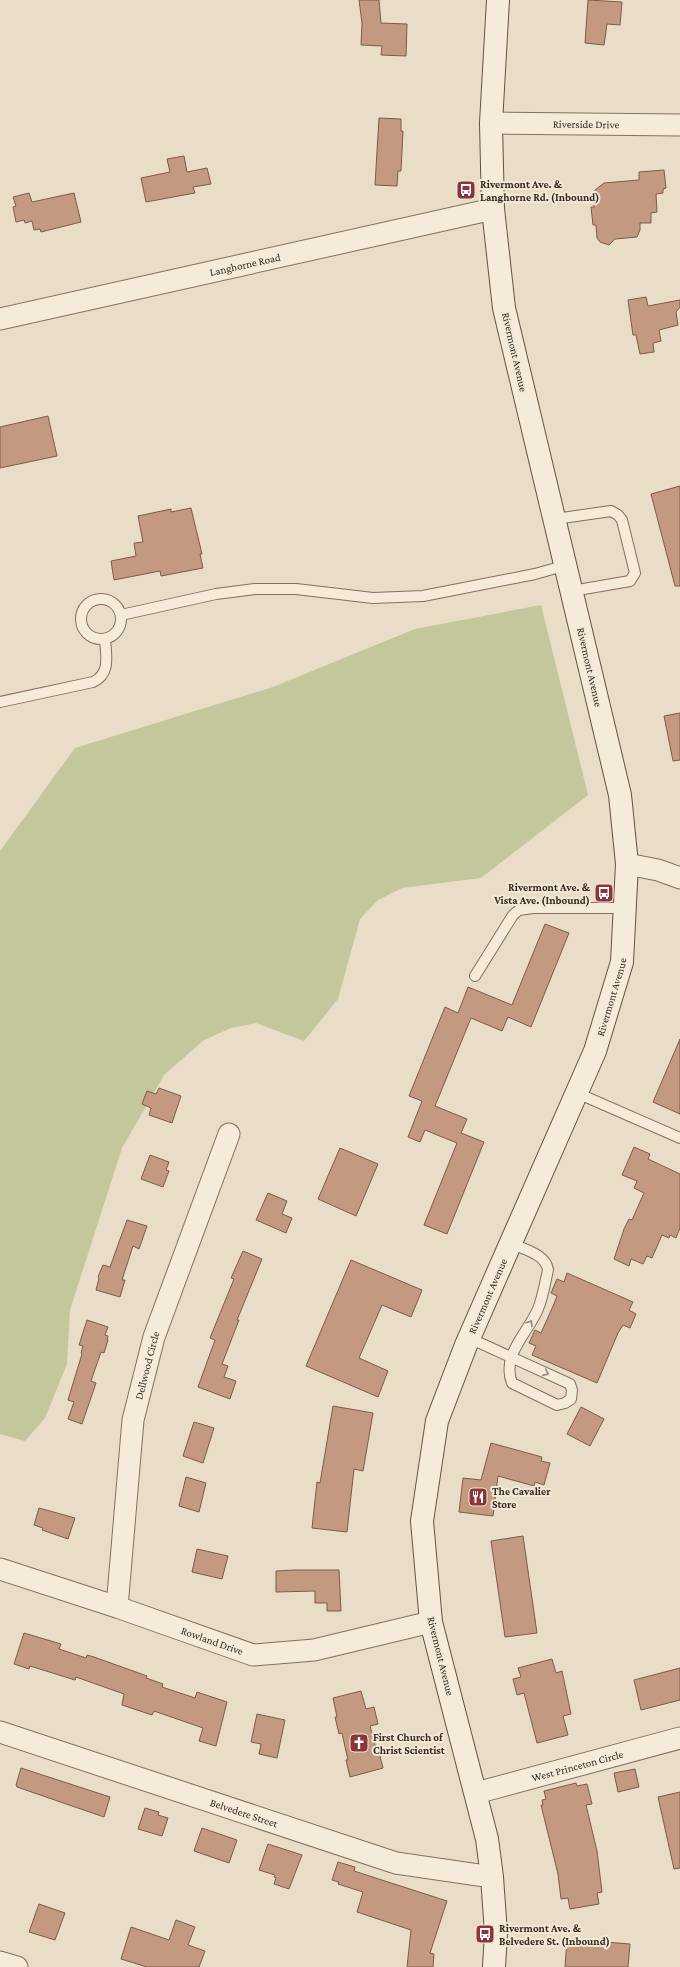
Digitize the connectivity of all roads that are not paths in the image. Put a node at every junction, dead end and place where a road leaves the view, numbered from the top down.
1 (498, 0) edge
2 (491, 123) junction
3 (680, 125) edge
4 (493, 209) junction
5 (3, 315) edge
6 (555, 519) junction
7 (566, 566) junction
8 (572, 590) junction
9 (121, 615) junction
10 (106, 639) junction
11 (0, 702) edge
12 (627, 864) junction
13 (680, 878) edge
14 (624, 908) junction
15 (475, 976) dead end
16 (577, 1093) junction
17 (229, 1134) dead end
18 (680, 1138) edge
19 (510, 1243) junction
20 (469, 1338) junction
21 (510, 1357) junction
22 (0, 1569) edge
23 (117, 1607) junction
24 (431, 1622) junction
25 (0, 1732) edge
26 (680, 1738) edge
27 (476, 1793) junction
28 (492, 1877) junction
29 (0, 1962) edge
30 (17, 1967) edge
31 (494, 1967) edge

1 - 2 main road, Rivermont Avenue
2 - 3 street, Riverside Drive
2 - 4 main road, Rivermont Avenue
4 - 5 street, Langhorne Road
4 - 6 main road, Rivermont Avenue
6 - 7 main road, Rivermont Avenue
6 - 8 lane
7 - 8 main road, Rivermont Avenue
7 - 9 lane
8 - 12 main road, Rivermont Avenue
9 - 10 lane
9 - 10 lane
10 - 11 lane
12 - 13 street
12 - 14 main road, Rivermont Avenue
14 - 15 lane
14 - 16 main road, Rivermont Avenue
16 - 18 lane
16 - 19 main road, Rivermont Avenue
17 - 23 street, Dellwood Circle
19 - 20 main road, Rivermont Avenue
21 -> 19 lane
20 - 21 lane
20 - 24 main road, Rivermont Avenue
21 -> 21 lane
22 - 23 street, Rowland Drive
23 - 24 street, Rowland Drive
24 - 27 main road, Rivermont Avenue
25 - 28 street, Belvedere Street
26 - 27 street, West Princeton Circle
27 - 28 main road, Rivermont Avenue
28 - 31 main road, Rivermont Avenue
29 - 30 street

